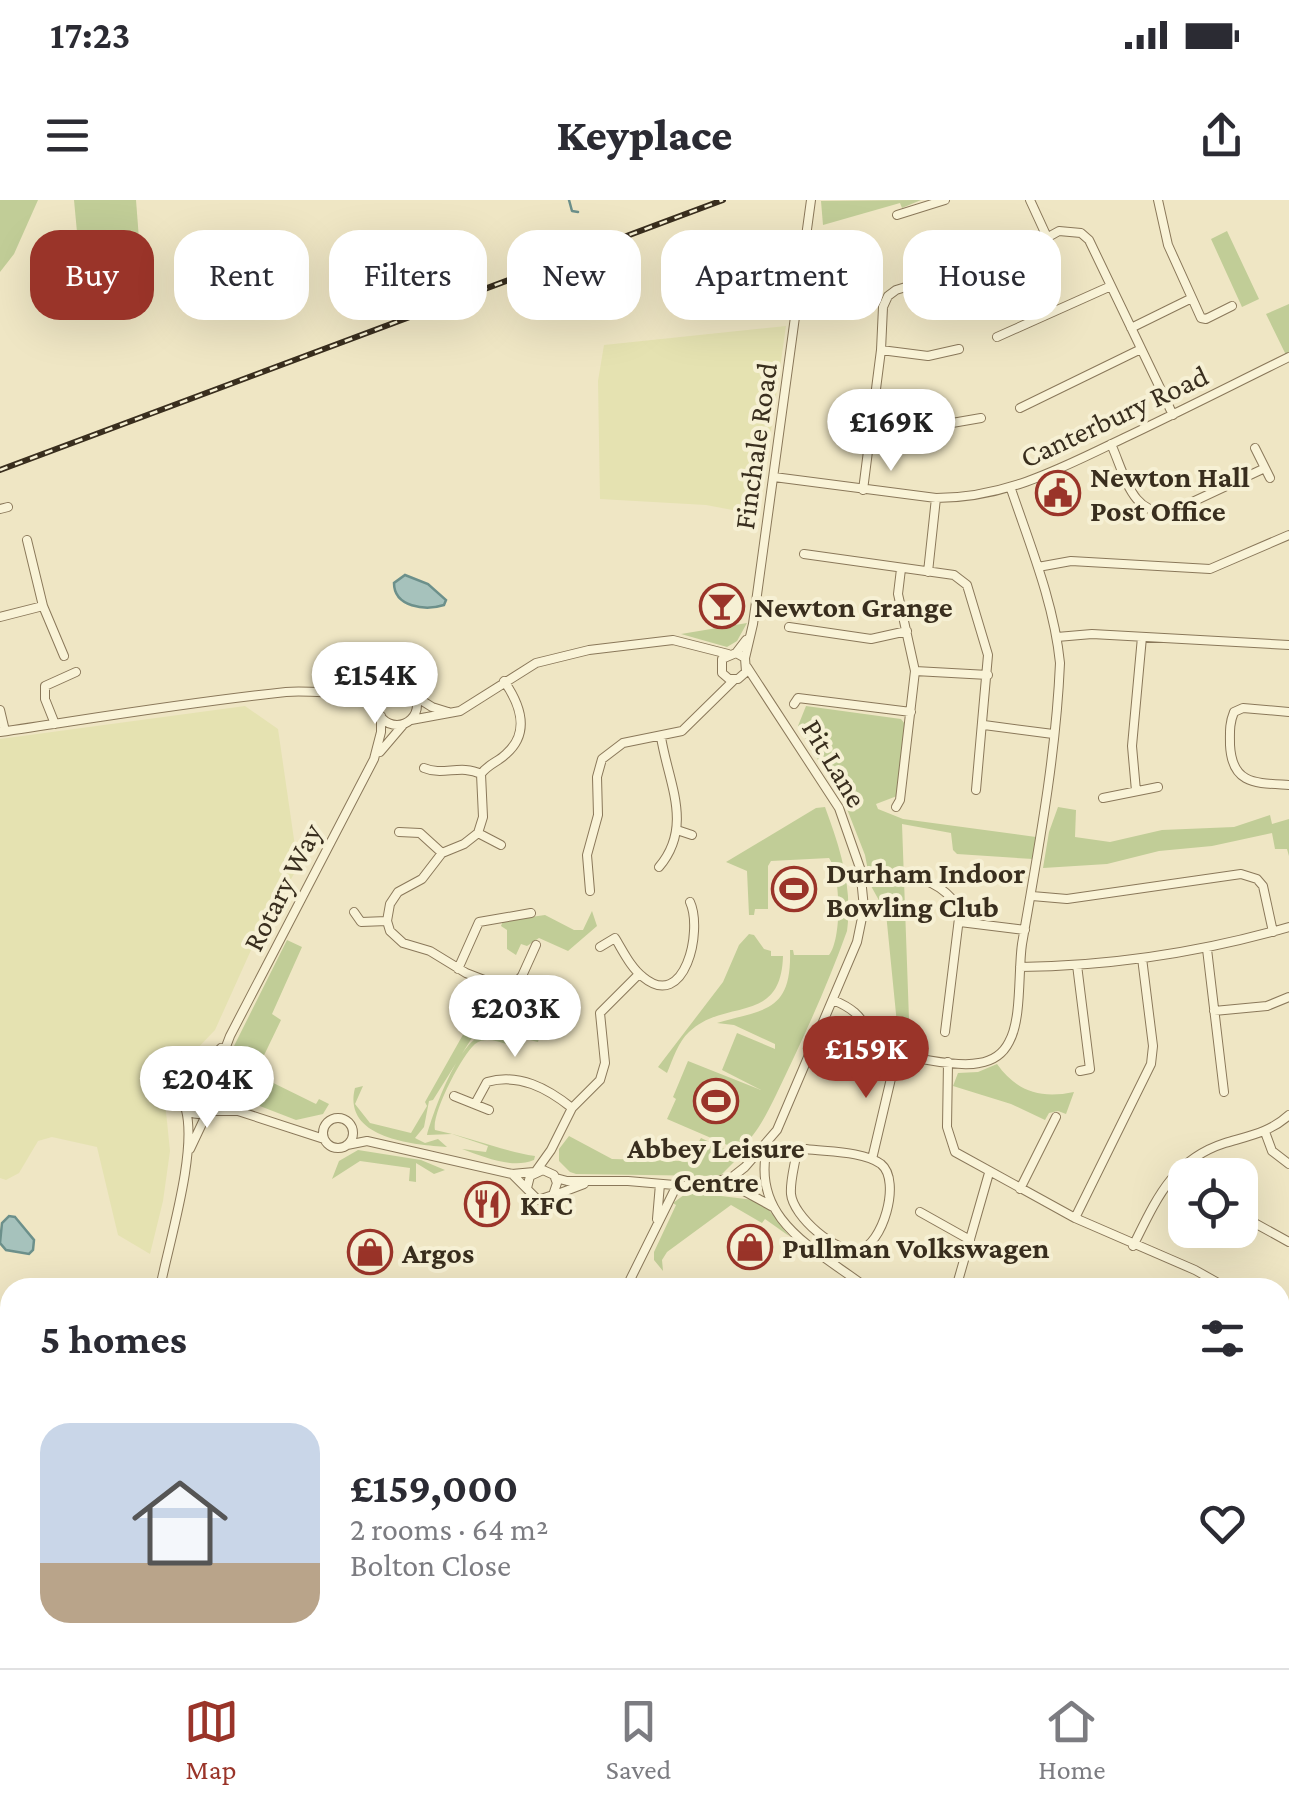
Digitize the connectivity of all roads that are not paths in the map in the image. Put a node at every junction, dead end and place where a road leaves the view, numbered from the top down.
1 (811, 200) edge
2 (945, 200) edge
3 (1030, 200) edge
4 (1158, 200) edge
5 (897, 216) dead end
6 (1043, 230) edge
7 (1061, 233) edge
8 (1111, 286) junction
9 (903, 288) edge
10 (1192, 298) junction
11 (1232, 306) dead end
12 (1131, 328) junction
13 (997, 337) dead end
14 (959, 348) dead end
15 (1141, 349) junction
16 (881, 350) junction
17 (1289, 357) edge
18 (1020, 408) dead end
19 (1173, 415) junction
20 (981, 418) dead end
21 (872, 420) junction
22 (1111, 444) junction
23 (1256, 448) dead end
24 (1265, 468) junction
25 (774, 477) junction
26 (1270, 478) dead end
27 (1011, 489) junction
28 (863, 490) junction
29 (936, 498) junction
30 (1289, 535) edge
31 (26, 540) dead end
32 (804, 554) dead end
33 (1038, 567) junction
34 (901, 569) junction
35 (928, 572) junction
36 (43, 606) junction
37 (0, 617) edge
38 (788, 627) dead end
39 (907, 631) junction
40 (1057, 637) junction
41 (1142, 637) junction
42 (1289, 645) edge
43 (704, 647) junction
44 (64, 656) dead end
45 (739, 658) junction
46 (721, 670) junction
47 (915, 671) junction
48 (76, 672) dead end
49 (988, 675) junction
50 (736, 679) junction
51 (504, 681) junction
52 (386, 689) junction
53 (762, 691) junction
54 (358, 694) junction
55 (414, 694) junction
56 (715, 696) junction
57 (794, 704) dead end
58 (0, 710) edge
59 (911, 712) junction
60 (1289, 712) edge
61 (452, 713) junction
62 (380, 714) junction
63 (408, 722) junction
64 (55, 724) junction
65 (984, 725) junction
66 (3, 732) edge
67 (1053, 734) junction
68 (661, 737) junction
69 (374, 759) junction
70 (424, 768) dead end
71 (436, 772) junction
72 (481, 774) junction
73 (431, 781) dead end
74 (1289, 785) edge
75 (1158, 787) dead end
76 (976, 790) dead end
77 (1136, 791) junction
78 (1103, 798) dead end
79 (896, 806) dead end
80 (677, 830) junction
81 (400, 832) dead end
82 (478, 833) junction
83 (692, 835) dead end
84 (502, 845) dead end
85 (442, 853) junction
86 (660, 867) dead end
87 (912, 878) dead end
88 (590, 892) dead end
89 (1032, 896) junction
90 (694, 905) dead end
91 (472, 910) dead end
92 (354, 912) dead end
93 (531, 913) dead end
94 (387, 921) junction
95 (479, 922) junction
96 (960, 922) junction
97 (1289, 928) edge
98 (1025, 930) junction
99 (1273, 932) junction
100 (536, 945) dead end
101 (600, 947) dead end
102 (1207, 949) junction
103 (1142, 958) junction
104 (1077, 965) junction
105 (1020, 967) junction
106 (458, 969) junction
107 (639, 974) junction
108 (1289, 998) edge
109 (832, 1000) junction
110 (1214, 1011) junction
111 (946, 1032) dead end
112 (230, 1036) junction
113 (897, 1053) junction
114 (948, 1062) junction
115 (1080, 1071) dead end
116 (190, 1080) junction
117 (215, 1089) junction
118 (1224, 1092) dead end
119 (454, 1096) dead end
120 (475, 1104) junction
121 (572, 1108) junction
122 (186, 1110) junction
123 (489, 1110) dead end
124 (238, 1111) junction
125 (208, 1112) junction
126 (1289, 1115) edge
127 (1056, 1118) dead end
128 (327, 1122) junction
129 (352, 1126) junction
130 (301, 1130) junction
131 (1265, 1132) junction
132 (324, 1139) junction
133 (367, 1141) junction
134 (768, 1142) junction
135 (347, 1145) junction
136 (551, 1150) junction
137 (187, 1156) junction
138 (872, 1159) junction
139 (1289, 1164) edge
140 (743, 1168) junction
141 (535, 1172) junction
142 (989, 1173) junction
143 (512, 1174) junction
144 (764, 1176) junction
145 (555, 1177) junction
146 (588, 1182) junction
147 (660, 1184) junction
148 (677, 1185) junction
149 (694, 1186) junction
150 (527, 1188) junction
151 (1020, 1188) junction
152 (747, 1192) junction
153 (553, 1196) junction
154 (772, 1207) junction
155 (920, 1212) dead end
156 (1075, 1218) junction
157 (1258, 1224) edge
158 (653, 1235) junction
159 (970, 1240) junction
160 (1289, 1242) edge
161 (1134, 1246) junction
162 (162, 1278) edge
163 (631, 1278) edge
164 (853, 1278) edge
165 (959, 1278) edge
166 (1209, 1278) edge

1 - 25 street, Finchale Road
2 - 5 street
3 - 6 street
4 - 10 street
7 - 8 street
8 - 12 street
8 - 13 street
9 - 16 street
10 - 11 street
10 - 12 street
12 - 15 street
14 - 16 street
15 - 18 street
15 - 19 street
16 - 21 street
17 - 19 street, Canterbury Road
19 - 22 street, Canterbury Road
20 - 21 street
21 - 28 street
22 - 24 street
22 - 27 street, Canterbury Road
23 - 24 street
24 - 26 street
25 - 28 street, Canterbury Road
25 - 45 street, Finchale Road
27 - 29 street, Canterbury Road
27 - 33 street
28 - 29 street, Canterbury Road
29 - 35 street
30 - 33 street
31 - 36 street
32 - 34 street
33 - 40 street
34 - 35 street
34 - 39 street
35 - 49 street
36 - 37 street
36 - 44 street
38 - 39 street
39 - 47 street
40 - 41 street
40 - 67 street
41 - 42 street
41 - 77 street
43 - 45 street
43 - 46 street
43 - 51 street
45 - 46 street
45 - 50 street
45 - 53 street, Pit Lane
46 - 50 street
46 - 56 street
47 - 49 street
47 - 59 street
48 - 64 street
49 - 65 street
50 - 53 street
50 - 56 street
51 - 61 street
51 - 72 street
52 - 54 street
52 - 55 street
52 - 62 street
53 - 109 street, Pit Lane
54 - 62 street
54 - 64 street
55 - 61 street
55 - 63 street
56 - 68 street
57 - 59 street
58 - 66 street
59 - 79 street
60 - 74 street
61 - 63 street
62 - 63 street
62 - 69 street, Rotary Way
63 - 69 street, Rotary Way
64 - 66 street
65 - 67 street
65 - 76 street
67 - 89 street
68 - 80 street
68 - 88 street
69 - 112 street, Rotary Way
70 - 71 street
71 - 72 street
71 - 73 street
72 - 82 street
75 - 77 street
77 - 78 street
80 - 83 street
80 - 86 street
81 - 85 street
82 - 84 street
82 - 85 street
85 - 94 street
87 - 96 street
89 - 98 street
89 - 99 street
90 - 107 street
91 - 95 street
92 - 94 street
93 - 95 street
94 - 106 street
95 - 106 street
96 - 98 street
96 - 111 street
97 - 99 street
98 - 105 street
99 - 102 street
100 - 106 street
101 - 107 street
102 - 103 street
102 - 110 street
103 - 104 street
103 - 156 street
104 - 105 street
104 - 115 street
105 - 114 street
107 - 121 street
108 - 110 street
109 - 113 street
109 - 134 street, Pit Lane
110 - 118 street
112 - 116 street, Rotary Way
112 - 117 street, Rotary Way
113 - 114 street
113 - 138 street
114 - 142 street
116 - 117 street
116 - 122 street
117 - 124 street
117 - 125 street
119 - 120 street
120 - 121 street
120 - 123 street
121 - 136 street
122 - 125 street
122 - 137 street
124 - 125 street
124 - 130 street
125 - 137 street
126 - 131 street
127 - 151 street
128 - 129 street
128 - 130 street
128 - 132 street
129 - 133 street
129 - 135 street
130 - 132 street
131 - 139 street
131 - 161 street
132 - 135 street
133 - 135 street
133 - 143 street
134 - 140 street
134 - 144 street
136 - 141 street
136 - 145 street
137 - 162 street
138 - 138 street
140 - 144 street
140 - 149 street
140 - 152 street
141 - 143 street
141 - 145 street
141 - 150 street
142 - 151 street
142 - 159 street
143 - 150 street
144 - 152 street
144 - 154 street
145 - 146 street
145 - 153 street
146 - 147 street
146 - 153 street
147 - 148 street
147 - 158 street
148 - 149 street
148 - 158 street
149 - 152 street
150 - 153 street
151 - 156 street
152 - 154 street
154 - 164 street
155 - 159 street
156 - 161 street
157 - 160 street
158 - 163 street
159 - 165 street
161 - 166 street

